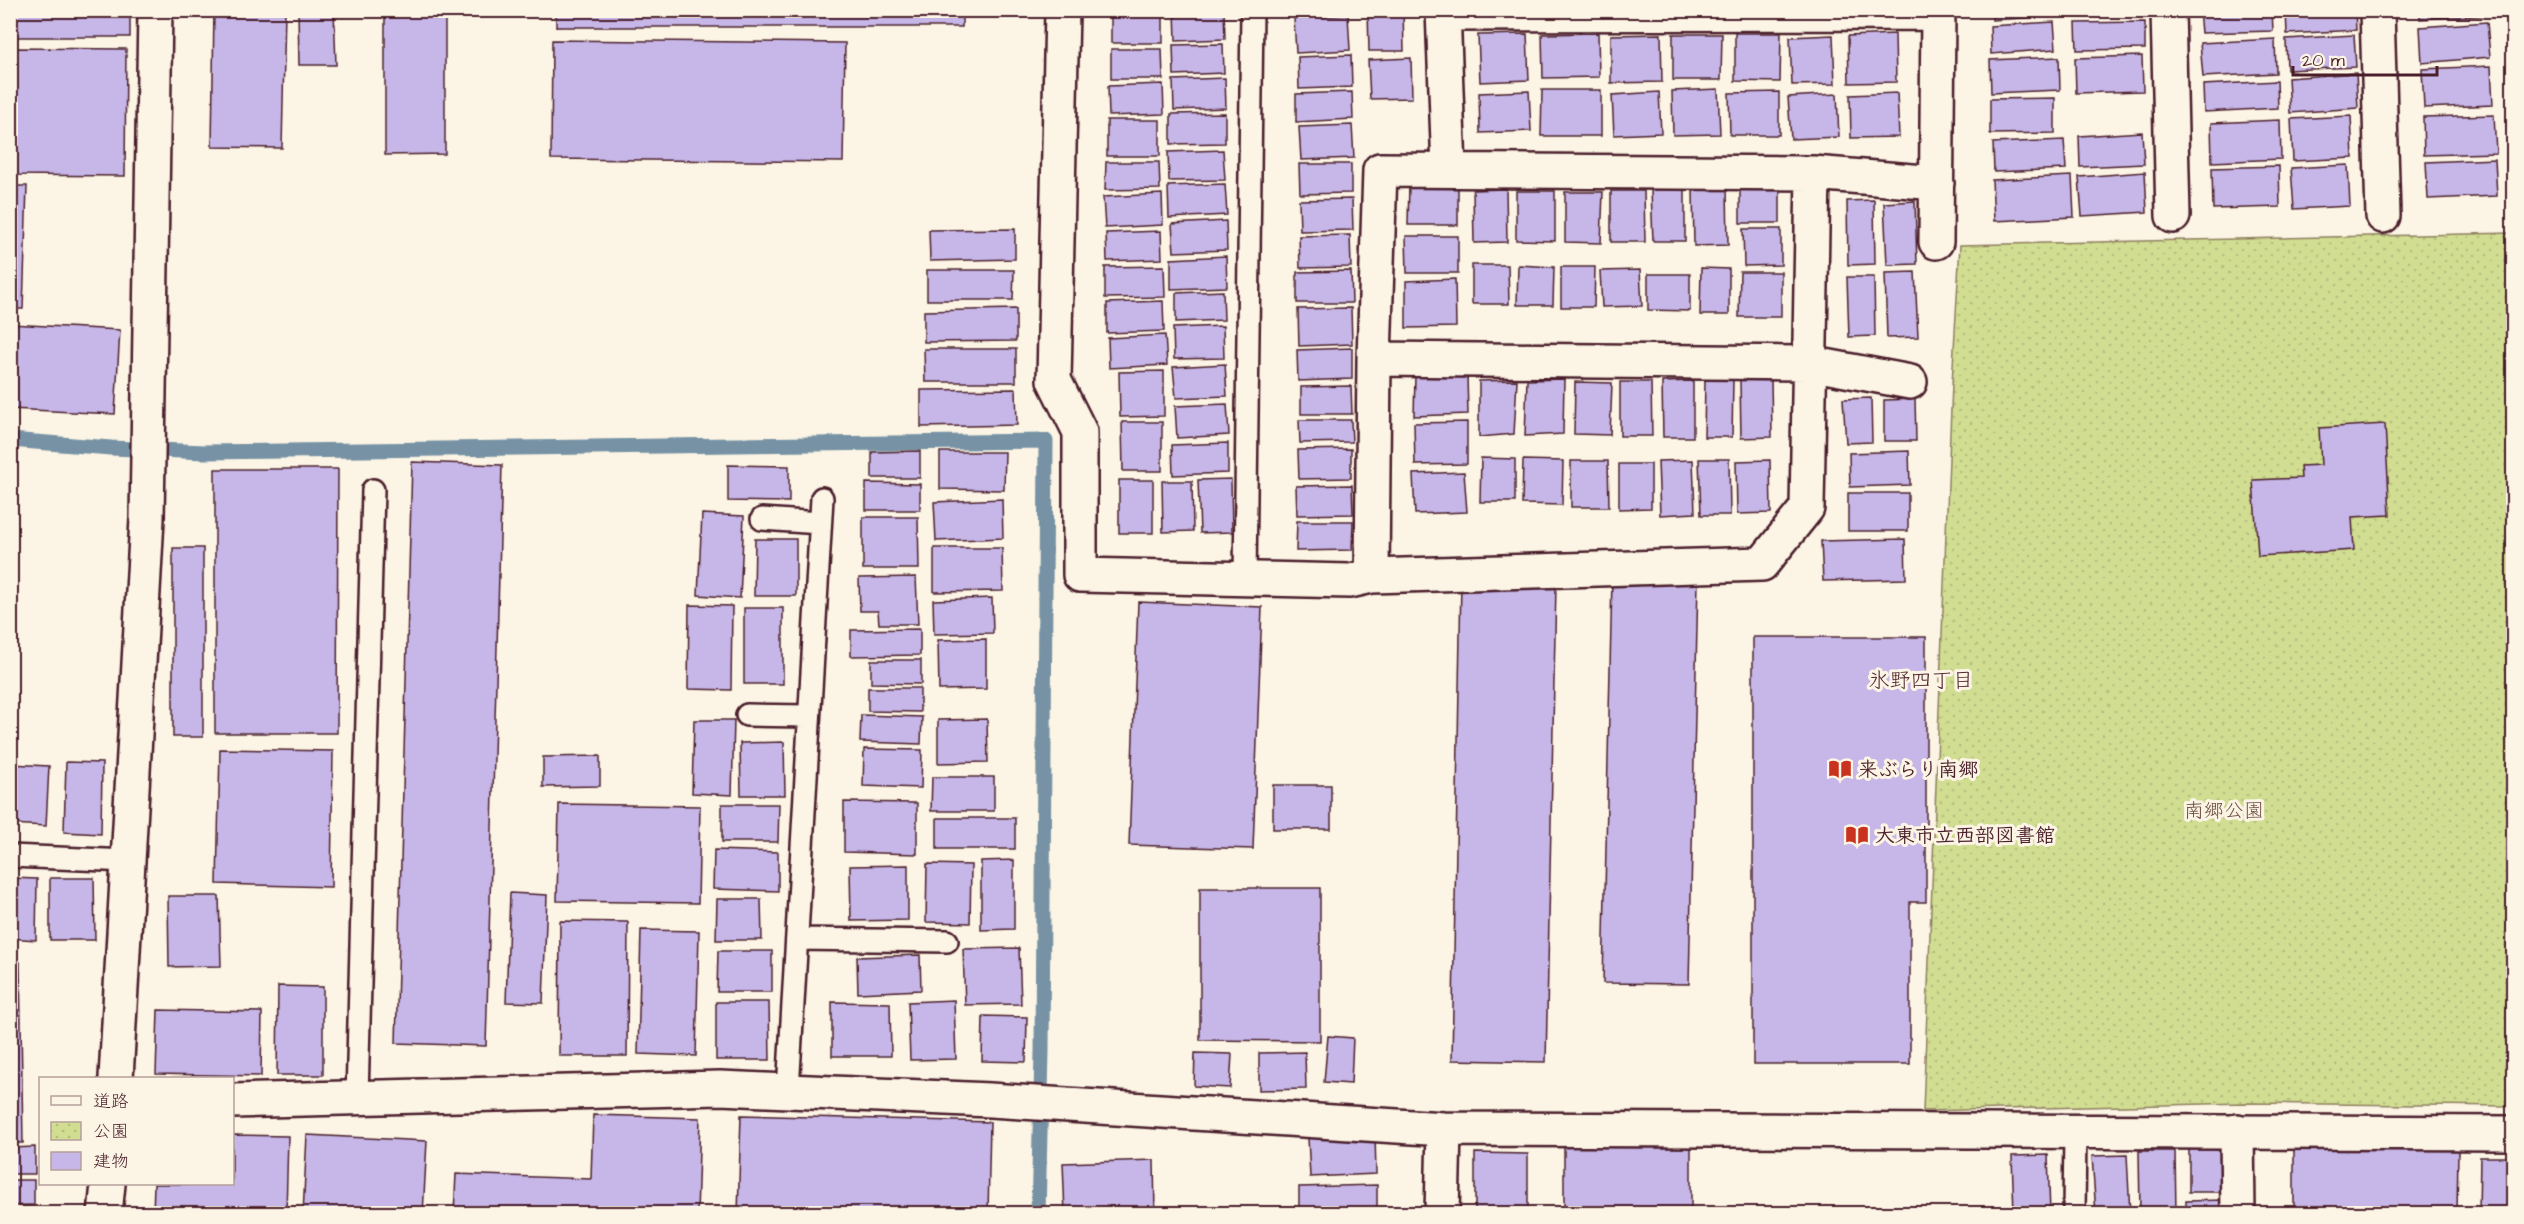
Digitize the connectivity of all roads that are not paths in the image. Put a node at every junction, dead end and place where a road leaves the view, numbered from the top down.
1 (155, 10) edge
2 (1062, 10) edge
3 (1252, 10) edge
4 (2168, 10) edge
5 (2377, 10) edge
6 (1443, 12) edge
7 (1756, 12) edge
8 (1938, 12) edge
9 (1449, 171) junction
10 (1813, 173) junction
11 (1937, 183) junction
12 (2173, 216) dead end
13 (2383, 216) dead end
14 (1936, 242) dead end
15 (1374, 359) junction
16 (1809, 363) junction
17 (1910, 382) dead end
18 (373, 490) dead end
19 (822, 498) dead end
20 (762, 519) dead end
21 (820, 523) junction
22 (1372, 576) junction
23 (1245, 579) junction
24 (747, 715) dead end
25 (810, 716) junction
26 (10, 856) edge
27 (129, 861) junction
28 (797, 939) junction
29 (947, 941) dead end
30 (116, 1077) edge
31 (788, 1091) junction
32 (357, 1098) junction
33 (234, 1101) edge
34 (1444, 1129) junction
35 (2075, 1131) junction
36 (2237, 1131) junction
37 (2514, 1133) edge
38 (108, 1185) edge
39 (105, 1214) edge
40 (1443, 1214) edge
41 (2074, 1214) edge
42 (2238, 1214) edge

1 - 27 street
2 - 23 street
3 - 23 lane
4 - 12 street
5 - 13 street
6 - 7 street
6 - 9 street
7 - 8 street
8 - 11 street
9 - 10 street
9 - 15 street
10 - 11 street
10 - 16 street
11 - 14 street
15 - 16 street
15 - 22 street
16 - 17 street
16 - 22 street
18 - 32 lane
19 - 21 lane
20 - 21 lane
21 - 25 lane
22 - 23 street
24 - 25 lane
25 - 28 lane
26 - 27 lane
27 - 30 street
28 - 29 lane
28 - 31 lane
31 - 32 street
31 - 34 street
32 - 33 street
34 - 35 street
34 - 40 street
35 - 36 street
35 - 41 lane
36 - 37 street
36 - 42 street
38 - 39 street

